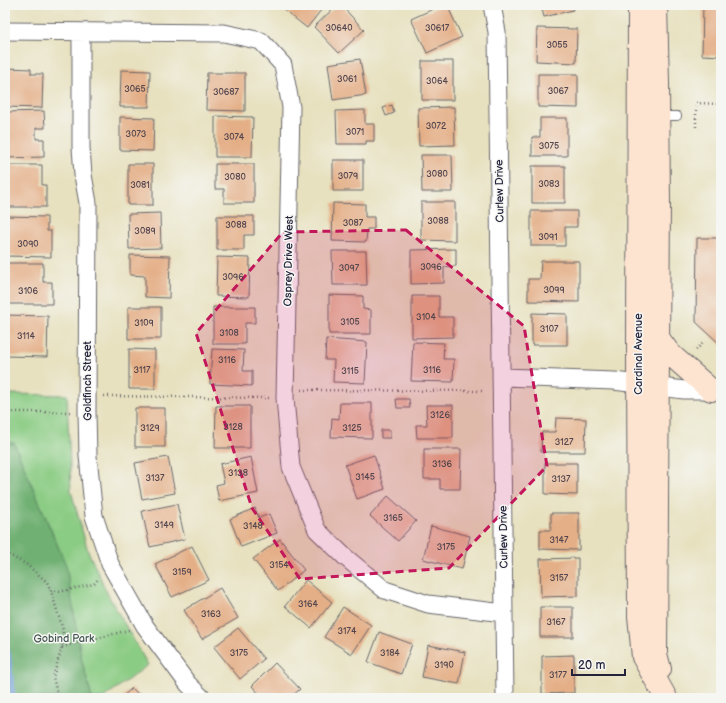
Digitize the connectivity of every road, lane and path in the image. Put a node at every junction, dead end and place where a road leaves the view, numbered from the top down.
1 (492, 5) edge
2 (639, 5) edge
3 (656, 5) edge
4 (5, 32) edge
5 (81, 32) junction
6 (654, 103) junction
7 (721, 104) edge
8 (696, 127) dead end
9 (659, 340) junction
10 (501, 384) junction
11 (648, 385) junction
12 (716, 390) edge
13 (286, 394) junction
14 (87, 404) junction
15 (5, 412) edge
16 (5, 553) edge
17 (110, 564) junction
18 (51, 591) junction
19 (504, 613) junction
20 (145, 626) junction
21 (62, 647) junction
22 (666, 697) edge
23 (58, 698) edge
24 (202, 698) edge
25 (505, 698) edge

1 - 10 street, Curlew Drive
2 - 6 street, Cardinal Avenue
3 - 6 street, Cardinal Avenue
4 - 5 street, Osprey Drive West
5 - 13 street, Osprey Drive West
5 - 14 street, Goldfinch Street
6 - 9 street, Cardinal Avenue
6 - 11 street, Cardinal Avenue
7 - 8 path
9 - 11 street, Cardinal Avenue
9 - 12 street
10 - 11 street
10 - 13 path
10 - 19 street, Curlew Drive
11 - 12 street
11 - 22 street, Cardinal Avenue
13 - 14 path
13 - 19 street, Osprey Drive West
14 - 15 path
14 - 17 street, Goldfinch Street
16 - 18 path
17 - 18 path
17 - 20 street, Goldfinch Street
18 - 21 path
19 - 25 street, Curlew Drive
20 - 21 path
20 - 24 street, Goldfinch Street
21 - 23 path

